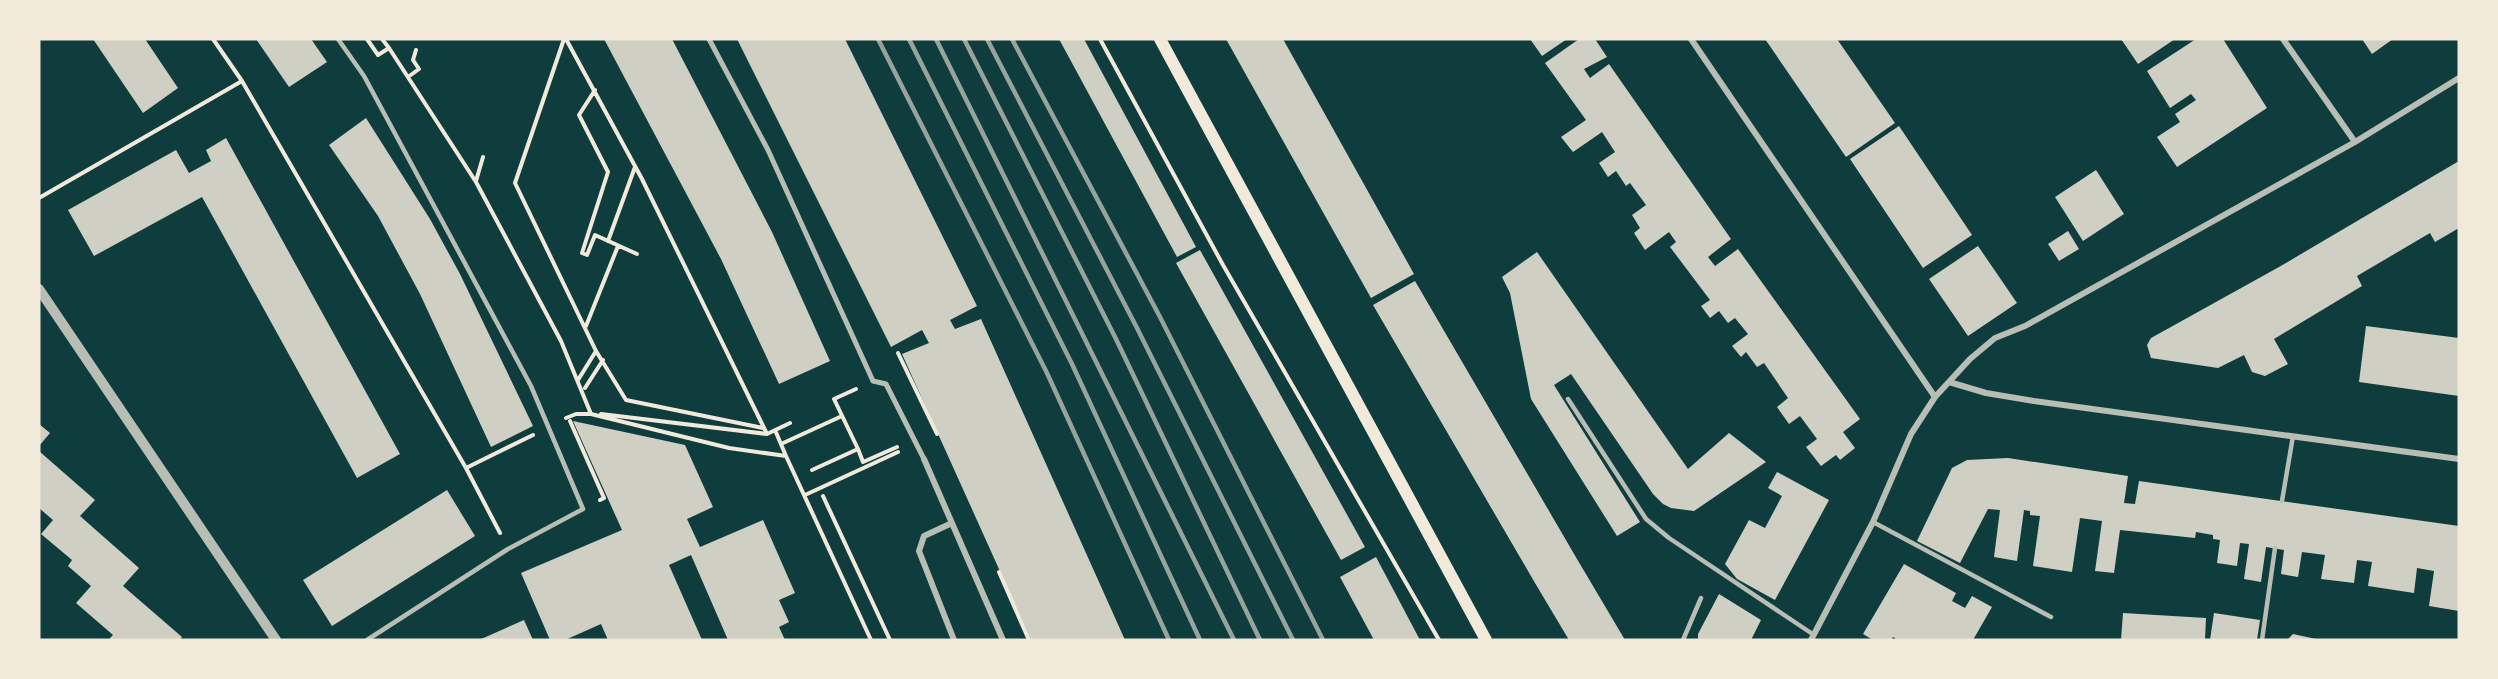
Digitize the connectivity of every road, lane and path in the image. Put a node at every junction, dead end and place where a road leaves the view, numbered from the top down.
1 (213, 39) edge
2 (338, 39) edge
3 (367, 39) edge
4 (382, 39) edge
5 (565, 39) edge
6 (709, 39) edge
7 (1100, 39) edge
8 (1160, 39) edge
9 (1691, 39) edge
10 (2283, 39) edge
11 (389, 48) junction
12 (416, 50) dead end
13 (408, 77) junction
14 (2459, 78) edge
15 (242, 81) junction
16 (596, 90) junction
17 (2355, 142) junction
18 (483, 157) dead end
19 (635, 166) junction
20 (476, 182) junction
21 (39, 198) edge
22 (608, 241) junction
23 (618, 246) junction
24 (638, 254) dead end
25 (39, 290) edge
26 (586, 326) junction
27 (596, 351) junction
28 (898, 353) dead end
29 (603, 360) junction
30 (578, 380) junction
31 (873, 381) junction
32 (1949, 382) junction
33 (585, 388) dead end
34 (1935, 397) junction
35 (1568, 399) dead end
36 (591, 414) junction
37 (573, 415) dead end
38 (842, 416) junction
39 (790, 423) dead end
40 (763, 428) junction
41 (775, 430) junction
42 (767, 434) junction
43 (2292, 436) junction
44 (523, 439) dead end
45 (927, 439) dead end
46 (914, 440) junction
47 (781, 444) junction
48 (906, 448) dead end
49 (858, 449) junction
50 (786, 456) junction
51 (924, 459) joint
52 (2459, 459) edge
53 (466, 468) junction
54 (812, 470) dead end
55 (805, 495) junction
56 (823, 496) dead end
57 (2282, 501) dead end
58 (1873, 522) junction
59 (952, 523) junction
60 (2275, 548) dead end
61 (508, 549) junction
62 (1701, 598) dead end
63 (2051, 617) dead end
64 (1812, 637) edge
65 (276, 640) edge
66 (367, 640) edge
67 (871, 640) edge
68 (890, 640) edge
69 (954, 640) edge
70 (1004, 640) edge
71 (1439, 640) edge
72 (1486, 640) edge
73 (1683, 640) edge
74 (2262, 640) edge

1 - 15 path
2 - 61 lane
3 - 11 path
4 - 11 path
5 - 16 path
5 - 26 path
6 - 31 street
7 - 71 path
8 - 72 main road
9 - 34 street
10 - 17 street
11 - 13 path
12 - 13 path
13 - 20 path
14 - 17 street
15 - 21 path
15 - 53 path
16 - 19 path
16 - 22 path
17 - 32 street
18 - 20 path
19 - 22 path
19 - 40 path
20 - 30 path
22 - 23 path
23 - 24 path
23 - 26 path
25 - 65 street
26 - 27 path
27 - 29 path
27 - 30 path
28 - 45 path
29 - 33 path
29 - 40 path
30 - 36 path
31 - 38 path
31 - 46 street
32 - 34 street
32 - 43 street
34 - 58 street
35 - 64 lane
36 - 37 path
36 - 42 path
36 - 50 path
38 - 47 path
38 - 49 path
39 - 41 path
40 - 42 path
41 - 42 path
41 - 47 path
43 - 52 street
43 - 57 lane
44 - 53 path
46 - 49 path
46 - 51 street
47 - 50 path
48 - 55 path
49 - 54 path
50 - 55 path
51 - 59 street
53 - 61 path
55 - 67 path
56 - 68 path
58 - 63 lane
58 - 64 street
59 - 69 street
59 - 70 street
60 - 74 lane
61 - 66 lane
62 - 73 lane

